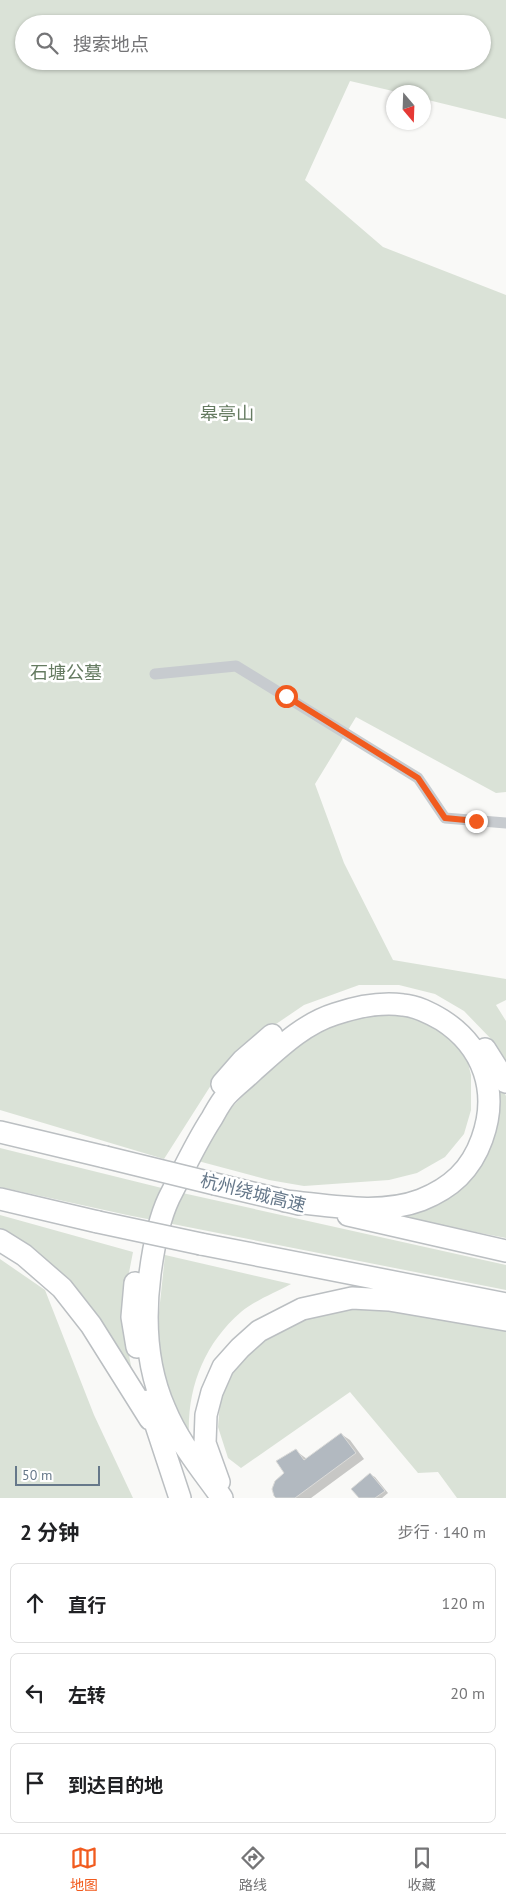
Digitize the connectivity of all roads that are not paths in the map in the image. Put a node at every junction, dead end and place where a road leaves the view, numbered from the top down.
1 (155, 674) dead end
2 (506, 823) edge
3 (506, 1082) edge
4 (0, 1132) edge
5 (0, 1199) edge
6 (284, 1201) junction
7 (0, 1240) edge
8 (506, 1251) edge
9 (506, 1304) edge
10 (506, 1320) edge
11 (161, 1436) junction
12 (180, 1498) edge
13 (222, 1498) edge
14 (227, 1498) edge

1 - 2 street
3 - 11 highway
4 - 6 highway, 杭州绕城高速, bridge
5 - 9 highway, bridge
6 - 8 highway, 杭州绕城高速
6 - 13 highway
7 - 11 highway
10 - 14 highway
11 - 12 highway

